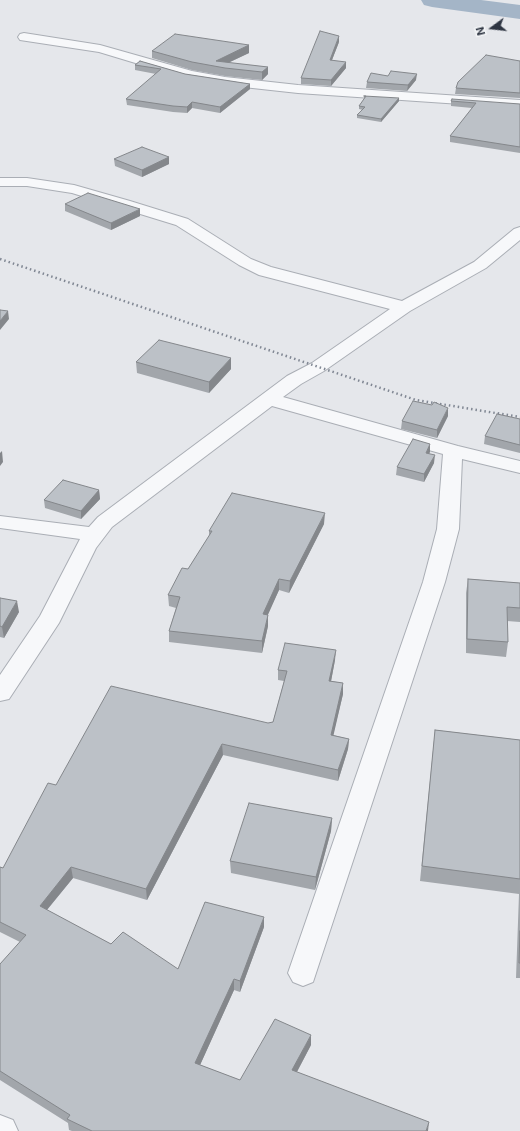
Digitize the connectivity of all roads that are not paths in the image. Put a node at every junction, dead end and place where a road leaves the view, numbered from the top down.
1 (24, 37) dead end
2 (520, 104) edge
3 (0, 182) edge
4 (520, 232) edge
5 (404, 307) junction
6 (269, 398) junction
7 (453, 451) junction
8 (520, 467) edge
9 (0, 522) edge
10 (94, 534) junction
11 (0, 692) edge
12 (303, 973) dead end

1 - 2 street
3 - 5 street
4 - 5 street
5 - 6 street
6 - 7 street
6 - 10 street
7 - 8 street
7 - 12 street
9 - 10 street
10 - 11 street

